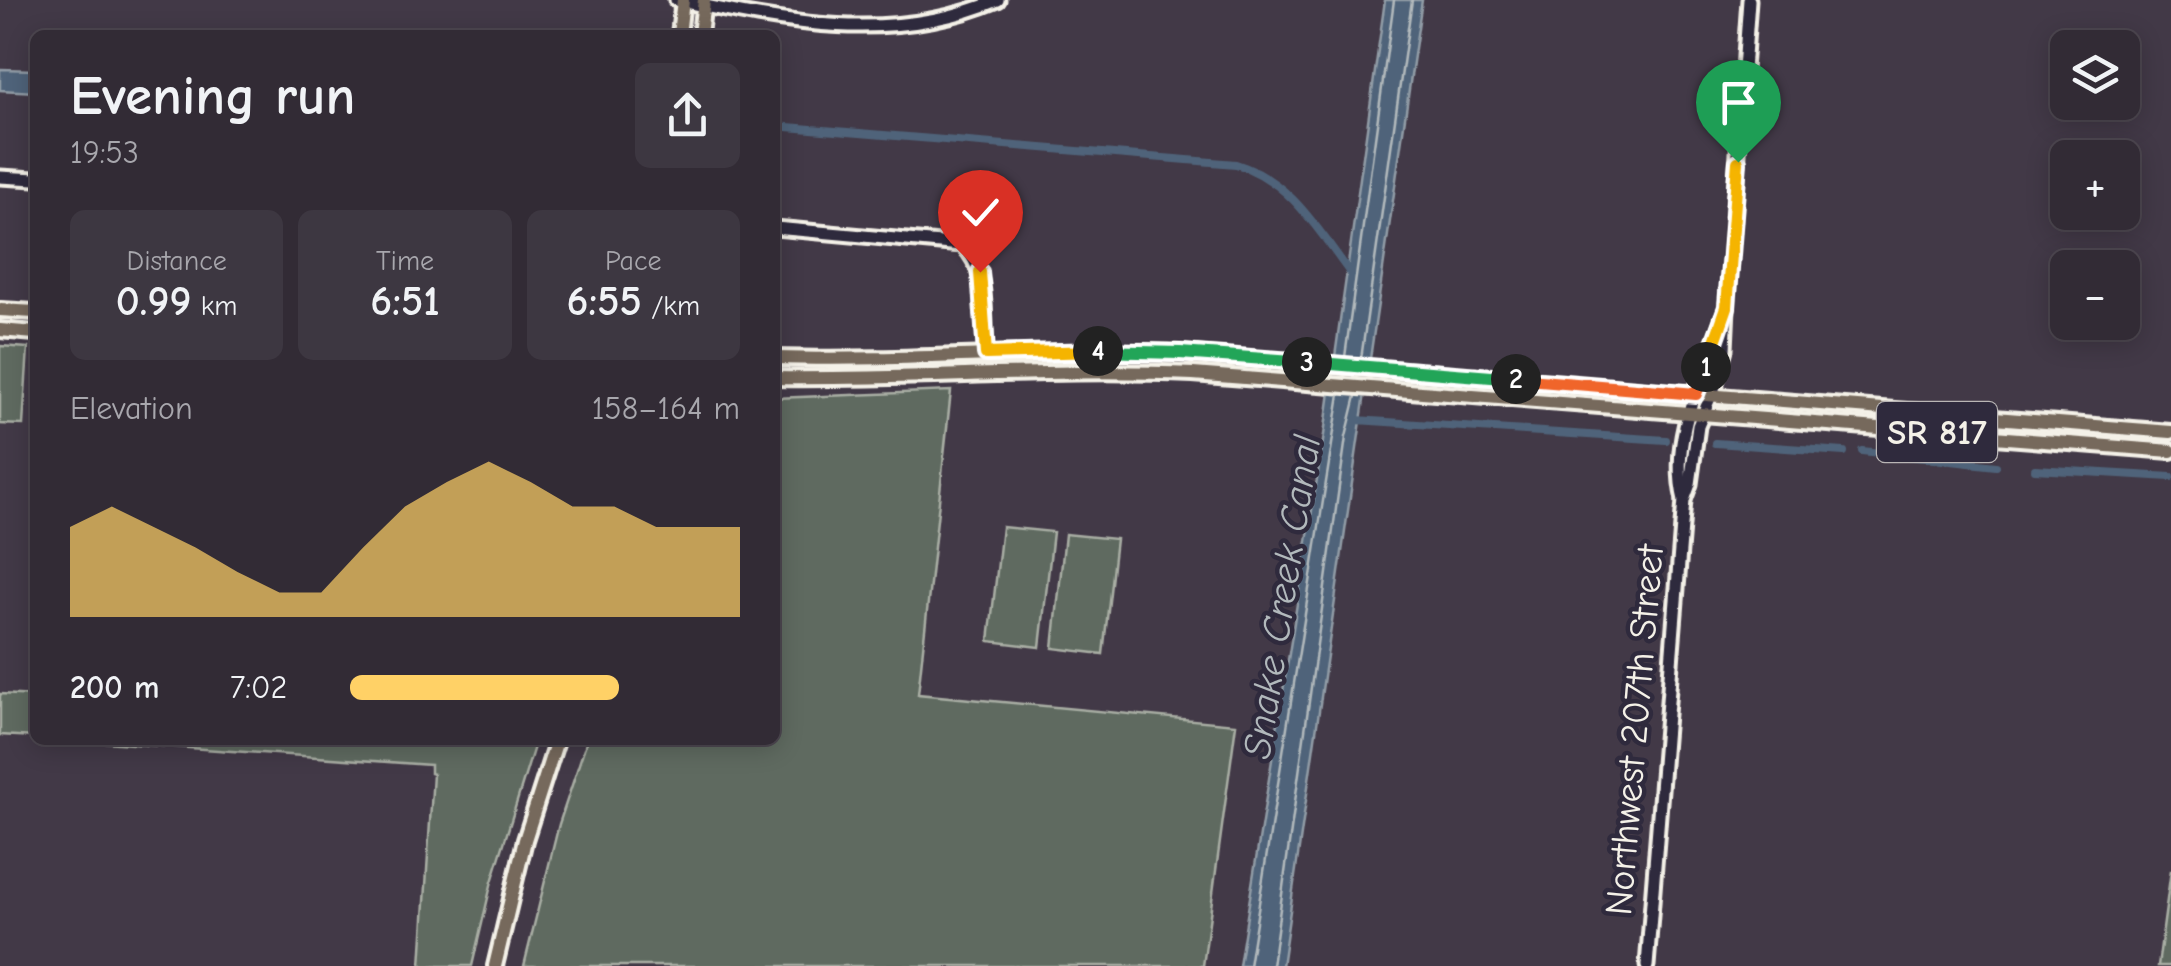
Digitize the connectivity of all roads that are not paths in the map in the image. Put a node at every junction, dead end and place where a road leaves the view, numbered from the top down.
1 (680, 0) edge
2 (998, 0) edge
3 (1750, 0) edge
4 (704, 3) edge
5 (679, 30) edge
6 (701, 30) edge
7 (0, 177) edge
8 (30, 179) edge
9 (780, 228) edge
10 (1727, 307) junction
11 (0, 310) edge
12 (30, 312) edge
13 (0, 330) edge
14 (30, 332) edge
15 (1088, 351) junction
16 (986, 354) junction
17 (780, 358) edge
18 (880, 358) junction
19 (1087, 371) junction
20 (780, 378) edge
21 (880, 379) junction
22 (1696, 394) junction
23 (1711, 395) junction
24 (1855, 408) junction
25 (1696, 414) junction
26 (1854, 426) junction
27 (2171, 432) edge
28 (2171, 451) edge
29 (555, 745) edge
30 (495, 966) edge
31 (1647, 966) edge

1 - 4 street
1 - 5 main road
2 - 4 street
3 - 10 street, Northwest 207th Street
4 - 6 main road
7 - 8 street
9 - 16 street
10 - 22 street, Northwest 207th Street
10 - 23 street, Northwest 207th Street
11 - 12 main road
13 - 14 main road
15 - 16 main road, SR 817
15 - 19 main road
15 - 22 main road, SR 817
16 - 18 main road, SR 817
17 - 18 main road, SR 817
18 - 21 main road
19 - 21 main road, SR 817
19 - 25 main road, SR 817
20 - 21 main road, SR 817
22 - 23 main road, SR 817
22 - 25 street, Northwest 207th Street
23 - 24 main road, SR 817
23 - 25 street, Northwest 207th Street
24 - 26 main road
24 - 27 main road, SR 817
25 - 26 main road, SR 817
25 - 31 street, Northwest 207th Street
26 - 28 main road, SR 817
29 - 30 main road

